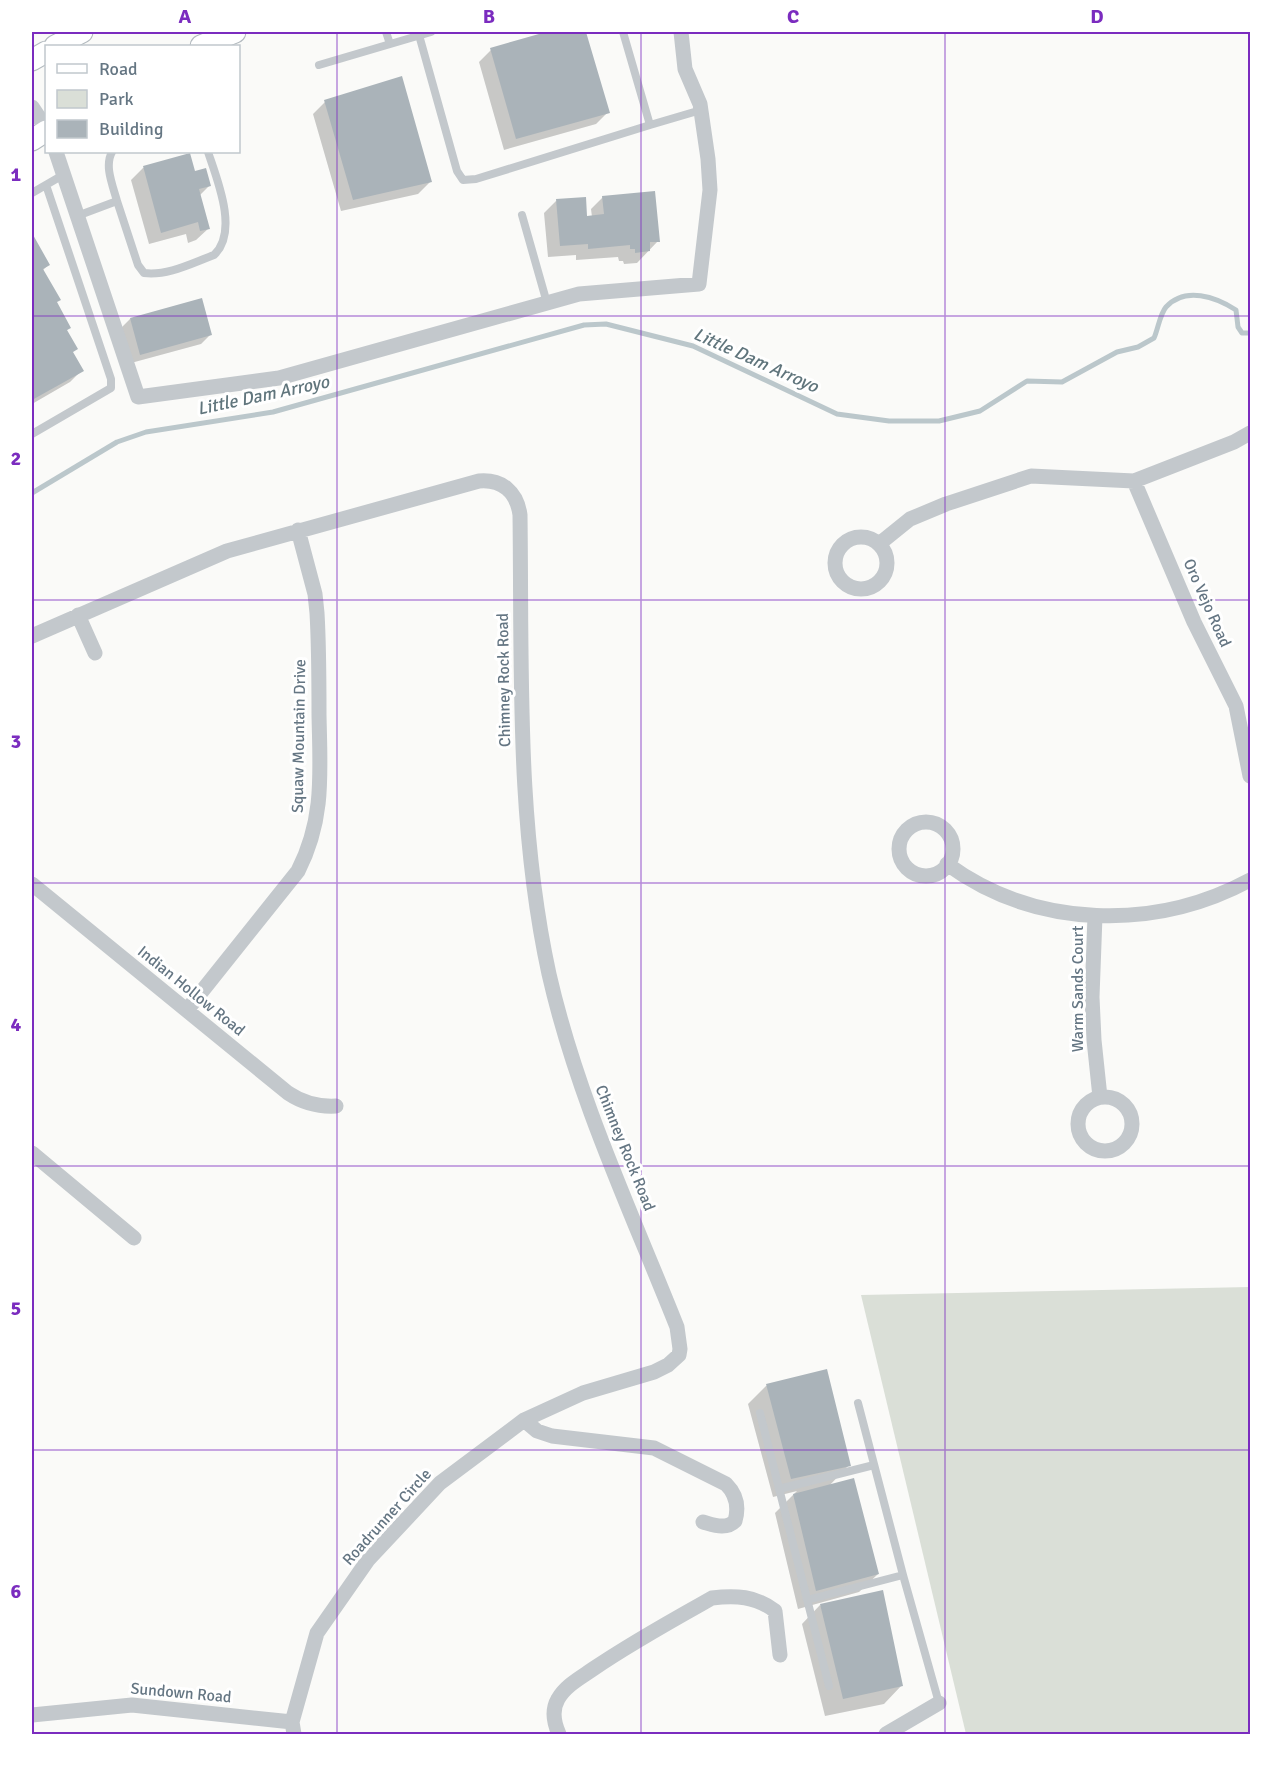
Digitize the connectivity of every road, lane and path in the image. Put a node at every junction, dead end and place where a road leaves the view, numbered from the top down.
1 (82, 32) edge
2 (235, 32) edge
3 (386, 32) edge
4 (431, 32) edge
5 (623, 32) edge
6 (681, 32) edge
7 (419, 35) junction
8 (390, 44) junction
9 (57, 45) edge
10 (203, 45) edge
11 (45, 52) edge
12 (32, 60) edge
13 (319, 65) dead end
14 (32, 107) edge
15 (701, 110) junction
16 (650, 125) junction
17 (45, 128) edge
18 (45, 131) edge
19 (32, 140) edge
20 (56, 153) edge
21 (112, 153) edge
22 (208, 153) edge
23 (63, 175) junction
24 (45, 185) junction
25 (32, 193) edge
26 (117, 201) junction
27 (522, 215) dead end
28 (77, 216) junction
29 (547, 303) junction
30 (1251, 433) edge
31 (32, 434) edge
32 (1134, 481) junction
33 (298, 530) junction
34 (879, 544) dead end
35 (78, 615) junction
36 (32, 636) edge
37 (95, 653) dead end
38 (1251, 776) edge
39 (947, 864) dead end
40 (1251, 880) edge
41 (32, 884) edge
42 (1095, 916) junction
43 (187, 1010) junction
44 (1100, 1097) dead end
45 (336, 1107) dead end
46 (32, 1153) edge
47 (134, 1238) dead end
48 (679, 1355) joint
49 (858, 1403) dead end
50 (760, 1413) dead end
51 (524, 1420) junction
52 (874, 1465) junction
53 (779, 1489) junction
54 (703, 1522) dead end
55 (903, 1575) junction
56 (807, 1600) junction
57 (780, 1655) dead end
58 (830, 1686) dead end
59 (939, 1703) joint
60 (32, 1715) edge
61 (293, 1728) edge
62 (559, 1734) edge
63 (886, 1734) edge

1 - 9 main road
2 - 10 main road
3 - 8 lane
4 - 7 lane
5 - 16 lane
6 - 15 street
7 - 8 lane
7 - 16 lane
8 - 13 lane
11 - 12 main road
14 - 17 street
15 - 16 lane
15 - 29 street
18 - 19 main road
20 - 23 street
21 - 26 lane
22 - 26 lane
23 - 24 lane
23 - 28 street
24 - 25 lane
24 - 31 lane
26 - 28 lane
27 - 29 lane
28 - 29 street
30 - 32 street
32 - 34 street
32 - 38 street, Oro Vejo Road
33 - 35 street, Chimney Rock Road
33 - 43 street, Squaw Mountain Drive
33 - 48 street, Chimney Rock Road
35 - 36 street, Chimney Rock Road
35 - 37 street
39 - 42 street
40 - 42 street
41 - 43 street, Indian Hollow Road
42 - 44 street, Warm Sands Court
43 - 45 street, Indian Hollow Road
46 - 47 street
48 - 51 street, Roadrunner Circle
49 - 52 lane
50 - 53 lane
51 - 54 street
51 - 61 street, Roadrunner Circle
52 - 53 lane
52 - 55 lane
53 - 56 lane
55 - 56 lane
55 - 59 lane
56 - 58 lane
57 - 62 street
59 - 63 street
60 - 61 street, Sundown Road

